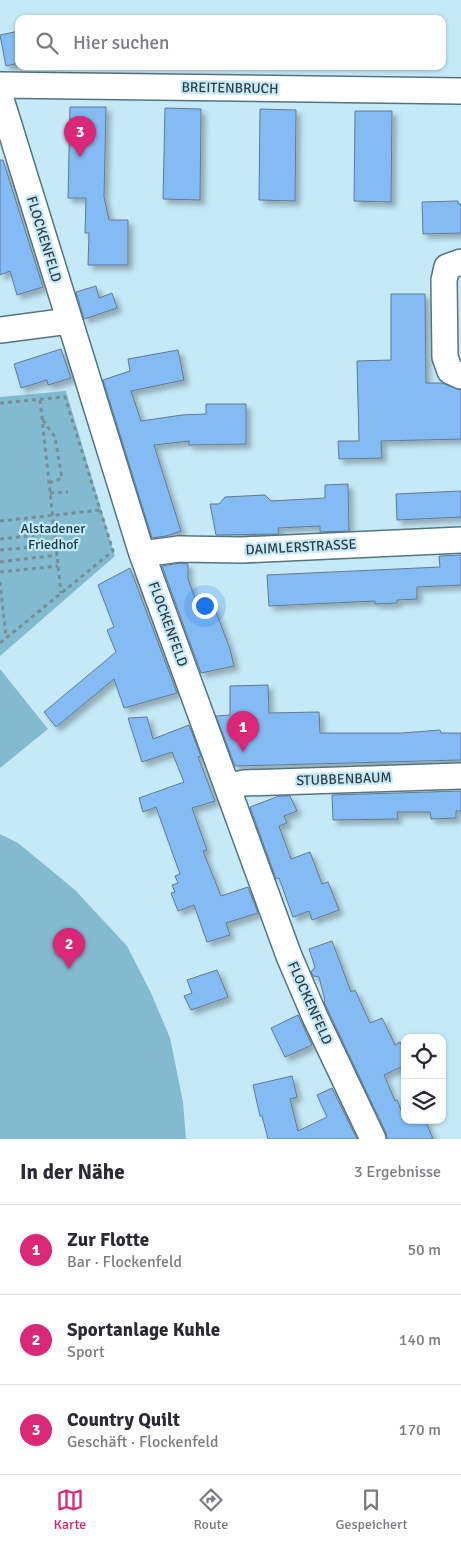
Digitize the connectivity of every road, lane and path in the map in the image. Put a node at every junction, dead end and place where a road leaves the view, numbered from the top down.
1 (0, 85) edge
2 (461, 91) edge
3 (0, 96) edge
4 (461, 262) edge
5 (69, 321) junction
6 (0, 330) edge
7 (461, 376) edge
8 (40, 400) junction
9 (0, 404) edge
10 (42, 419) junction
11 (49, 483) junction
12 (68, 492) dead end
13 (50, 494) junction
14 (126, 507) junction
15 (100, 510) junction
16 (52, 515) junction
17 (0, 521) edge
18 (54, 533) junction
19 (0, 539) edge
20 (461, 540) edge
21 (55, 545) junction
22 (0, 550) edge
23 (142, 554) junction
24 (56, 555) junction
25 (0, 562) edge
26 (58, 566) junction
27 (0, 572) edge
28 (0, 582) edge
29 (61, 593) junction
30 (6, 637) junction
31 (0, 643) edge
32 (461, 776) edge
33 (228, 786) junction
34 (373, 1139) edge

1 - 2 street, BREITENBRUCH
3 - 5 street, FLOCKENFELD
4 - 7 street
5 - 6 street
5 - 14 street, FLOCKENFELD
8 - 9 path
8 - 10 path
8 - 15 path
10 - 11 path
10 - 11 path
11 - 13 path
12 - 13 path
13 - 16 path
14 - 15 path
14 - 23 street, FLOCKENFELD
15 - 16 path
15 - 29 path
16 - 17 path
16 - 18 path
18 - 19 path
18 - 21 path
20 - 23 street, DAIMLERSTRASSE
21 - 22 path
21 - 24 path
23 - 33 street, FLOCKENFELD
24 - 25 path
24 - 26 path
26 - 27 path
26 - 29 path
28 - 30 path
29 - 30 path
30 - 31 path
32 - 33 street, STUBBENBAUM
33 - 34 street, FLOCKENFELD

